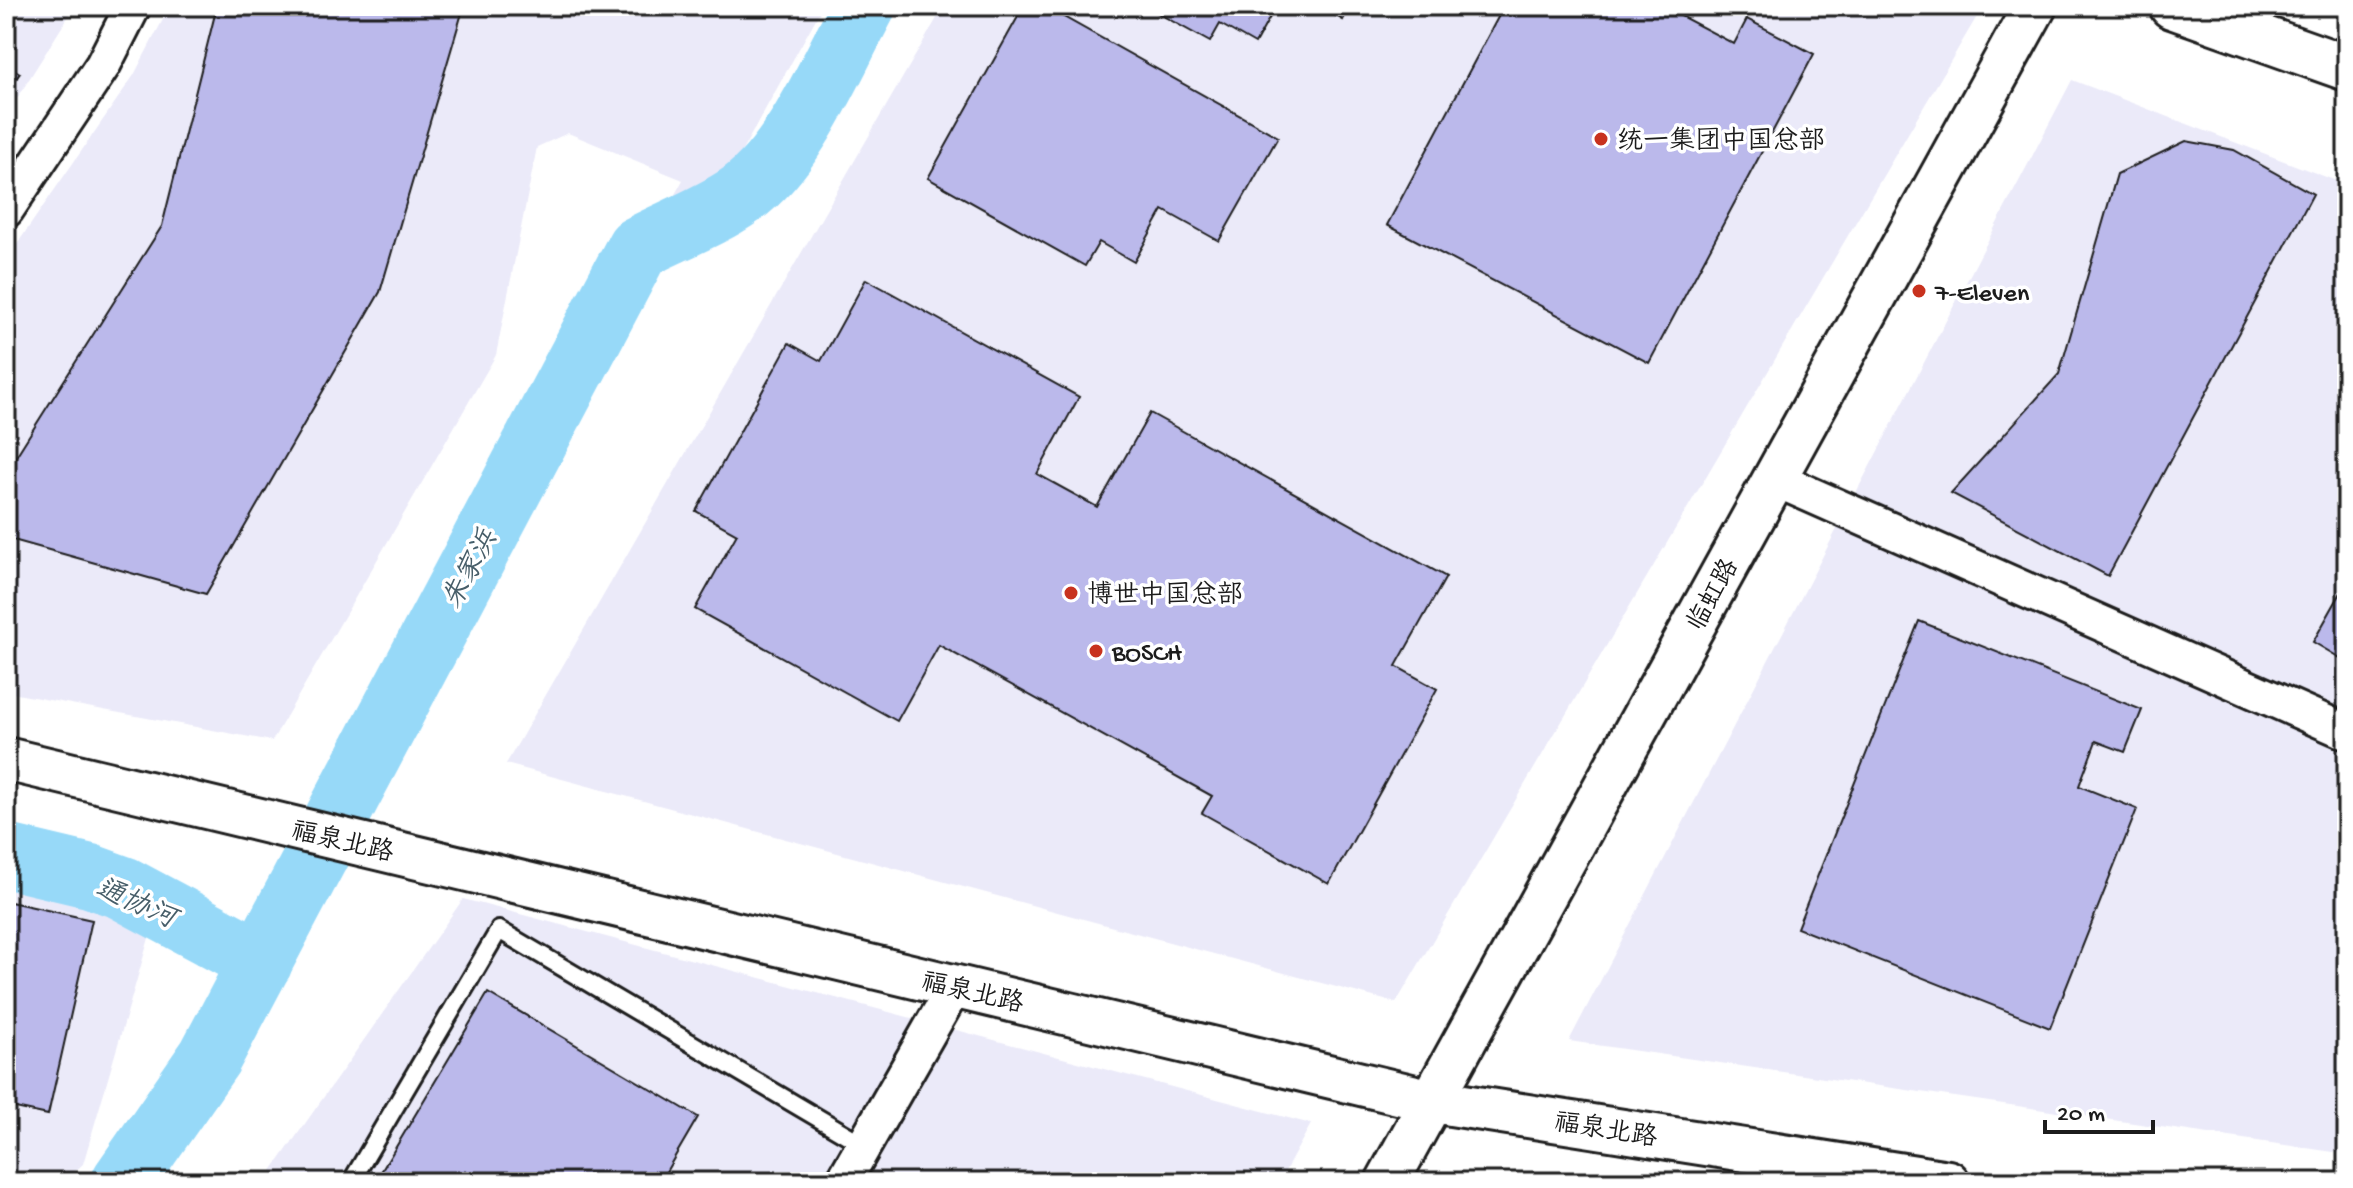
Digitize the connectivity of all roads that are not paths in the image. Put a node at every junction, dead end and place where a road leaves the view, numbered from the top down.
1 (133, 6) edge
2 (2035, 6) edge
3 (2172, 6) edge
4 (2347, 68) edge
5 (6, 210) edge
6 (1775, 479) junction
7 (2347, 732) edge
8 (6, 759) edge
9 (955, 986) junction
10 (1432, 1101) junction
11 (864, 1145) junction
12 (351, 1182) edge
13 (843, 1182) edge
14 (1387, 1182) edge
15 (1948, 1182) edge

1 - 5 street
2 - 6 street, 临虹路
3 - 4 main road
6 - 7 street
6 - 10 street, 临虹路
8 - 9 street, 福泉北路
9 - 10 street, 福泉北路
9 - 11 street
10 - 14 street, 临虹路
10 - 15 street, 福泉北路
11 - 12 lane
11 - 13 street

